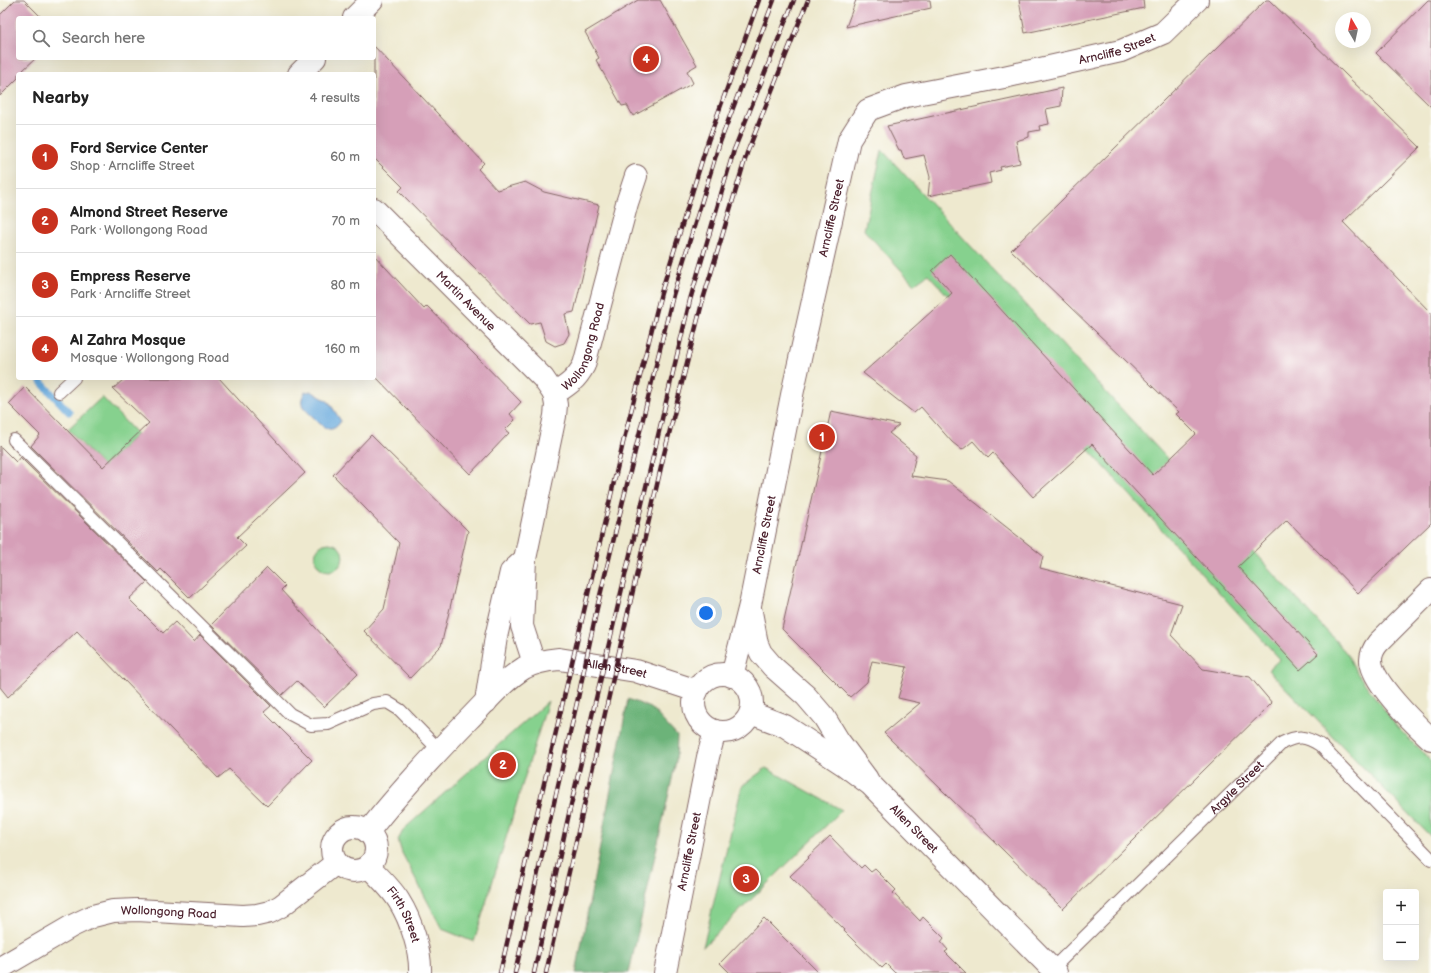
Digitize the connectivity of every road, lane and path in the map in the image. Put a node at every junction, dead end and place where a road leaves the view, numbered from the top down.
1 (372, 0) edge
2 (1197, 0) edge
3 (356, 16) edge
4 (313, 60) edge
5 (301, 72) edge
6 (636, 176) dead end
7 (376, 211) edge
8 (72, 380) edge
9 (60, 392) dead end
10 (554, 394) junction
11 (14, 440) dead end
12 (525, 559) junction
13 (1431, 590) edge
14 (750, 605) junction
15 (534, 664) junction
16 (732, 676) junction
17 (697, 691) junction
18 (486, 702) junction
19 (751, 713) junction
20 (715, 731) junction
21 (1431, 739) edge
22 (440, 750) junction
23 (871, 785) junction
24 (368, 832) junction
25 (1431, 859) edge
26 (336, 863) junction
27 (368, 866) junction
28 (0, 968) edge
29 (1053, 972) edge
30 (420, 973) edge
31 (665, 973) edge

1 - 3 street
2 - 14 street, Arncliffe Street
4 - 5 street
6 - 10 street, Wollongong Road
7 - 10 street, Martin Avenue
8 - 9 lane
10 - 12 street, Wollongong Road
11 - 22 lane
12 - 15 street, Wollongong Road
12 - 18 street
13 - 21 street
14 - 16 street, Arncliffe Street
14 - 23 street
15 - 17 street, Allen Street
15 - 18 street
16 - 17 street
16 - 19 street
17 - 20 street
18 - 22 street
19 - 20 street
19 - 23 street, Allen Street
20 - 31 street, Arncliffe Street
22 - 24 street
23 - 29 street, Allen Street
24 - 26 street
24 - 27 street
25 - 29 lane, Argyle Street
26 - 27 street
26 - 28 street, Wollongong Road
27 - 30 street, Firth Street

